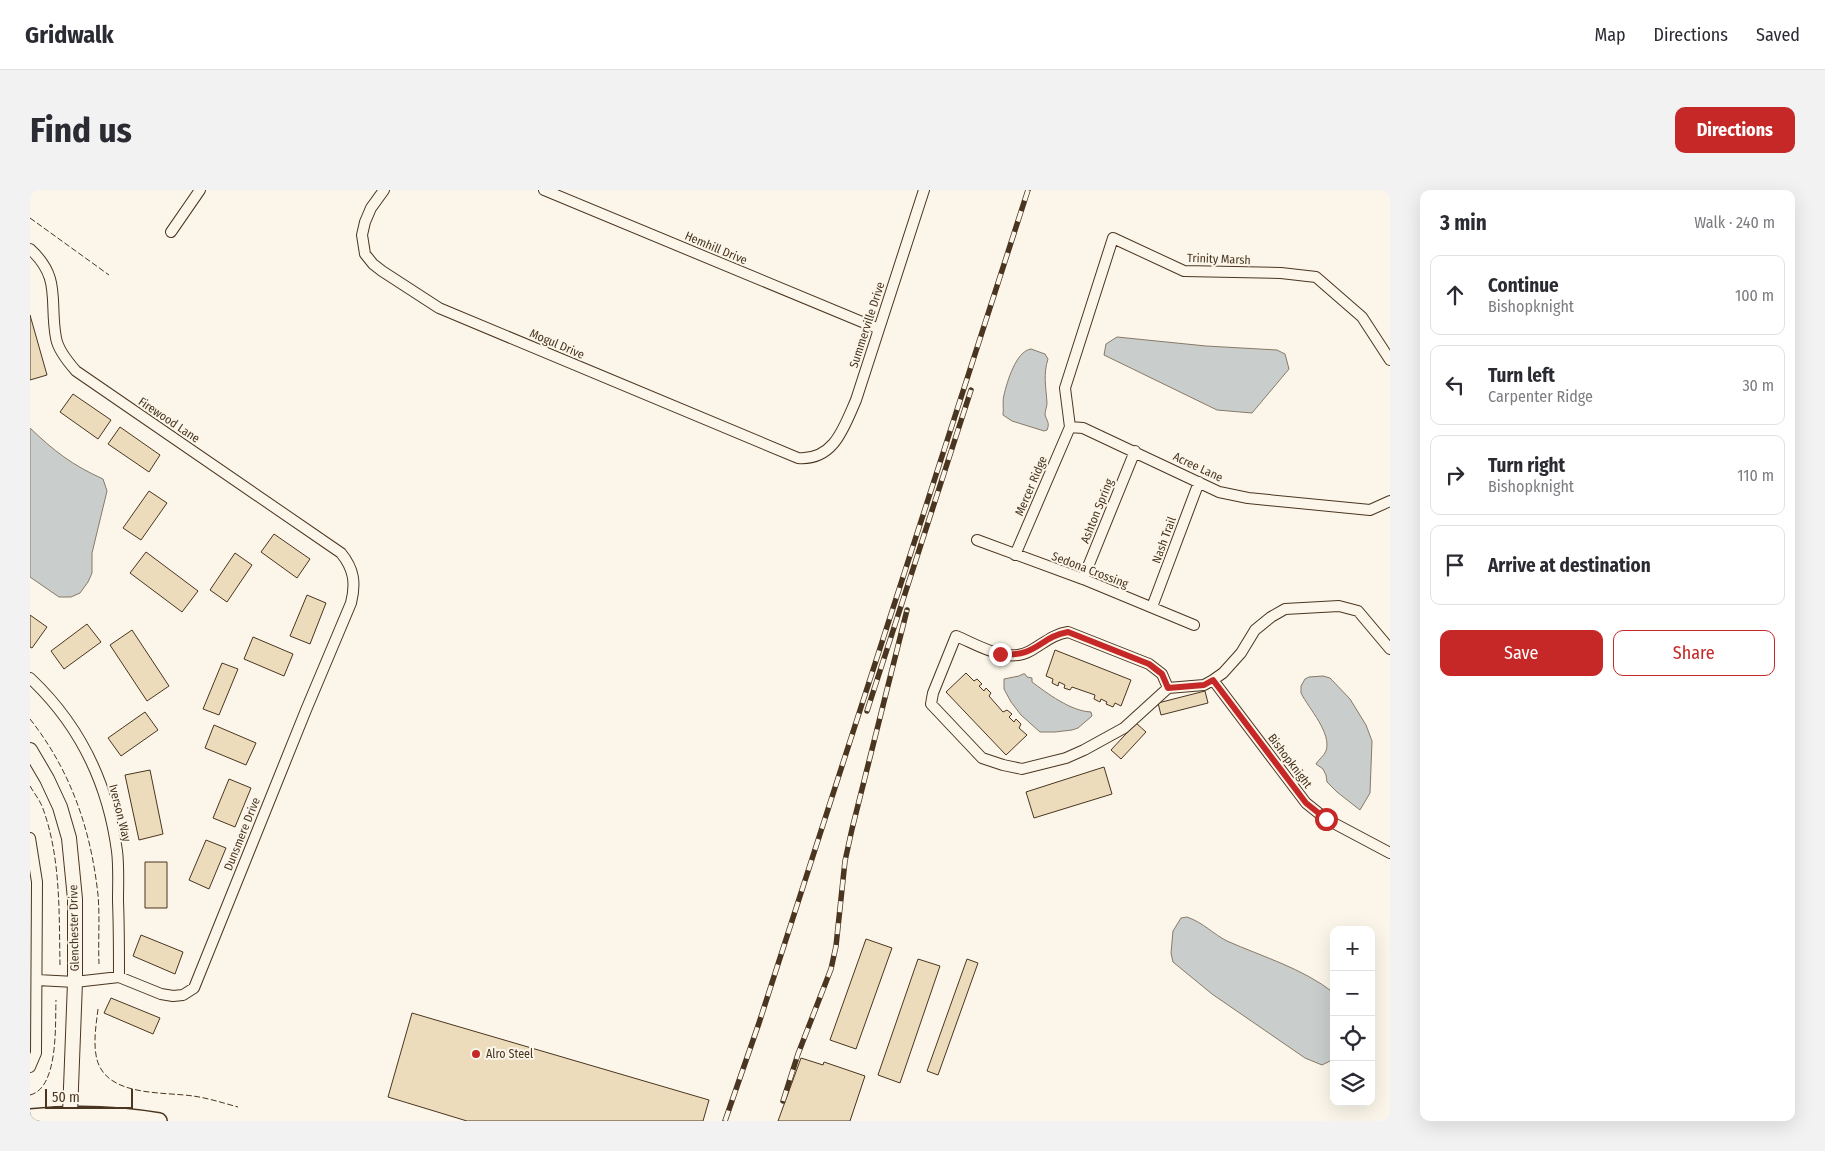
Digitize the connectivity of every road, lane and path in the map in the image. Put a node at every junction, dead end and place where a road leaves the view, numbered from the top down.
1 (200, 190) edge
2 (384, 190) edge
3 (544, 190) edge
4 (924, 190) edge
5 (171, 232) dead end
6 (30, 249) edge
7 (879, 329) junction
8 (1390, 360) edge
9 (1070, 427) junction
10 (1135, 451) junction
11 (816, 457) joint
12 (1199, 482) junction
13 (1390, 501) edge
14 (977, 540) dead end
15 (1015, 555) junction
16 (354, 573) joint
17 (1083, 579) junction
18 (1152, 607) junction
19 (1194, 625) dead end
20 (1389, 646) edge
21 (30, 678) edge
22 (1213, 680) junction
23 (1168, 688) junction
24 (30, 750) edge
25 (30, 838) edge
26 (1390, 854) edge
27 (119, 977) junction
28 (37, 980) junction
29 (75, 982) junction
30 (30, 1067) edge
31 (70, 1114) junction
32 (30, 1117) edge
33 (159, 1121) edge

1 - 5 street
2 - 11 street, Mogul Drive
3 - 7 street, Hemhill Drive
4 - 7 street, Summerville Drive
6 - 16 street, Firewood Lane
7 - 11 street, Summerville Drive
8 - 9 street, Trinity Marsh
9 - 10 street, Acree Lane
9 - 15 street, Mercer Ridge
10 - 12 street, Acree Lane
10 - 17 street, Ashton Spring
12 - 13 street, Acree Lane
12 - 18 street, Nash Trail
14 - 15 street, Sedona Crossing
15 - 17 street, Sedona Crossing
16 - 27 street, Dunsmere Drive
17 - 18 street, Sedona Crossing
18 - 19 street, Sedona Crossing
20 - 22 street
21 - 27 street, Iverson Way
22 - 23 street
22 - 26 street, Bishopknight
23 - 23 street
24 - 29 street, Glenchester Drive
25 - 28 street
27 - 29 street, Dunsmere Drive
28 - 29 street, Dunsmere Drive
28 - 30 street
29 - 31 street, Glenchester Drive
31 - 32 main road
31 - 33 main road

